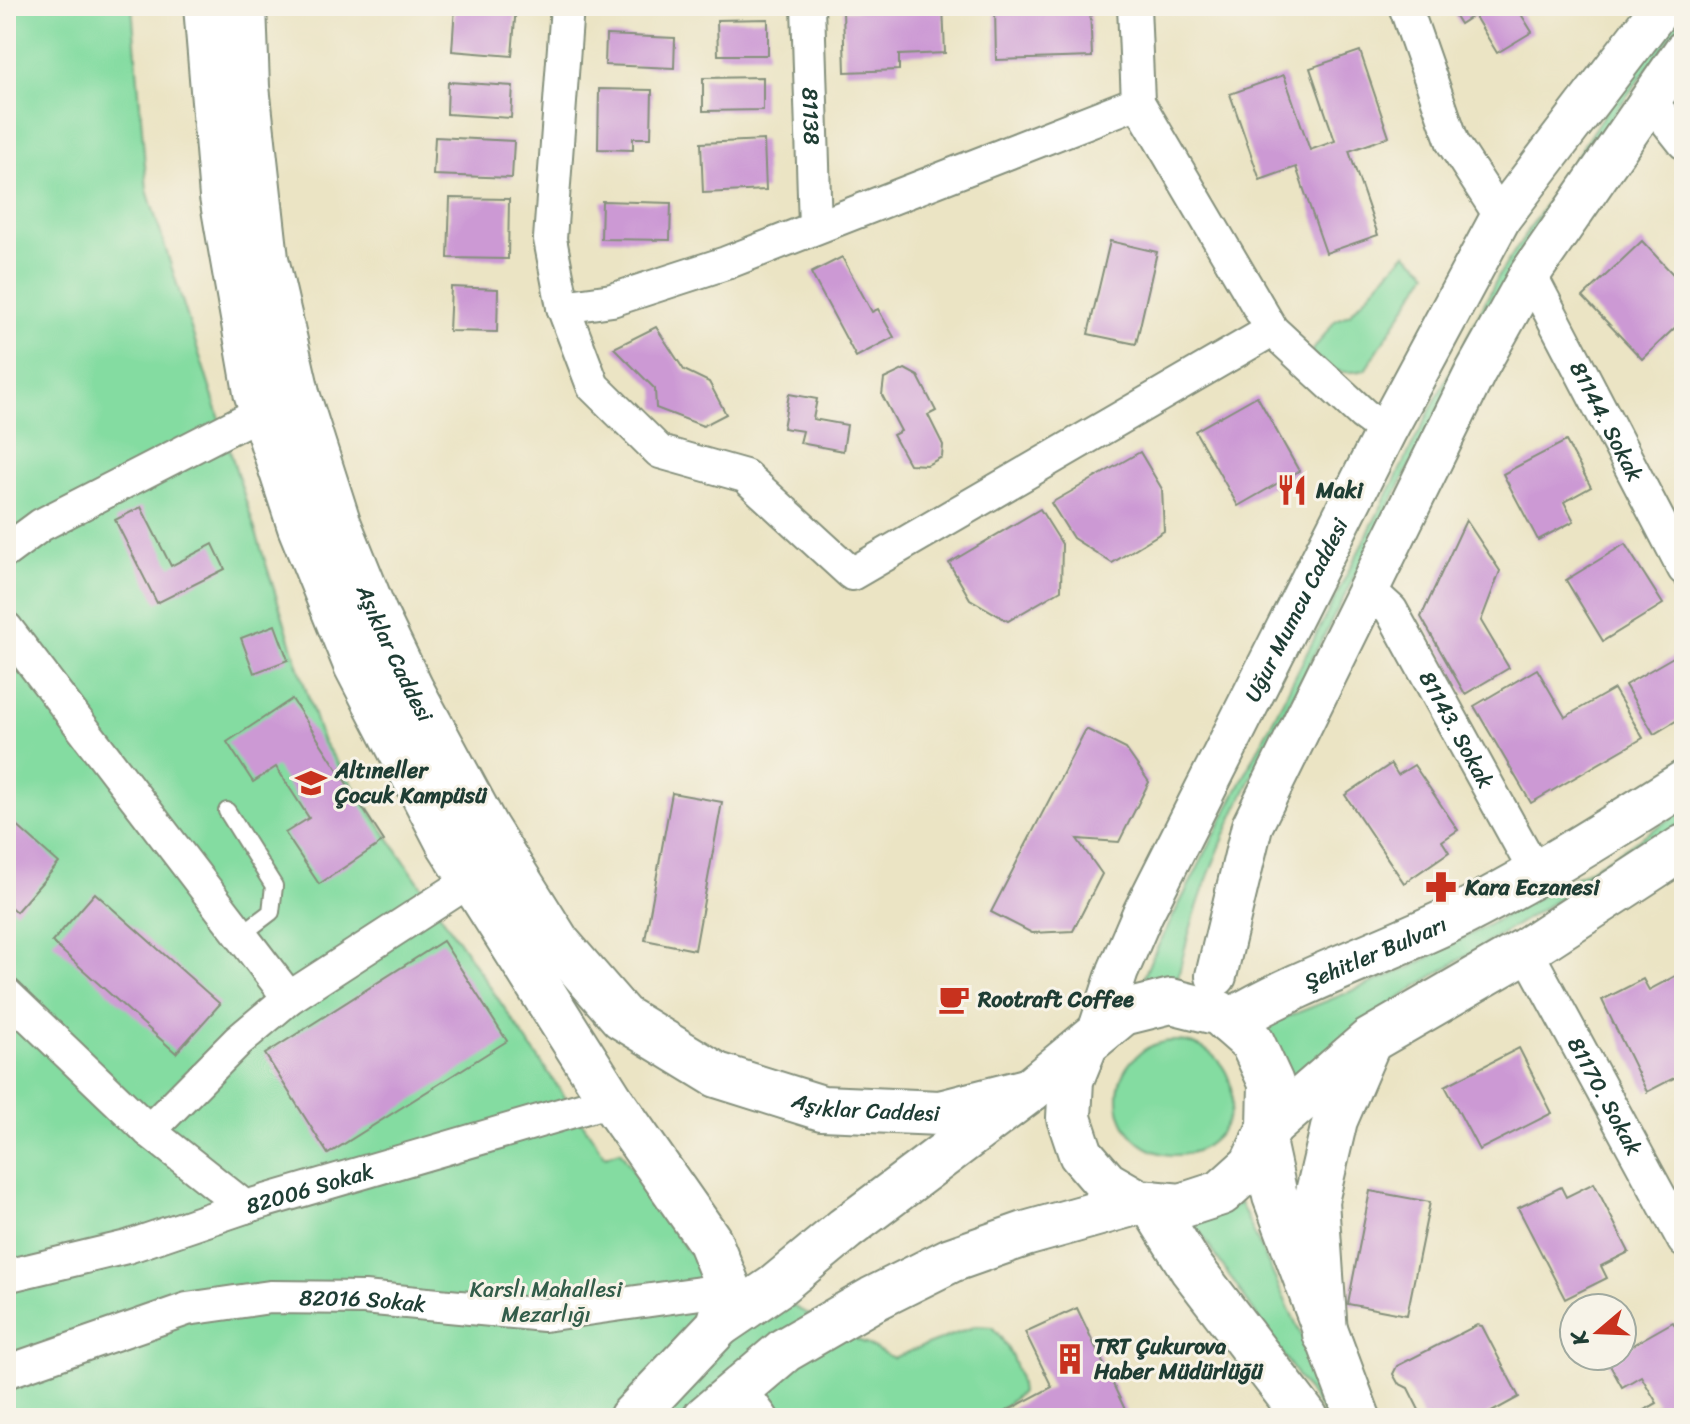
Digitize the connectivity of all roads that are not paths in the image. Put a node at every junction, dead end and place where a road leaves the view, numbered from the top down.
1 (206, 6) edge
2 (244, 6) edge
3 (567, 6) edge
4 (808, 6) edge
5 (1134, 6) edge
6 (1405, 6) edge
7 (1662, 6) edge
8 (1684, 51) edge
9 (1649, 99) junction
10 (1138, 102) junction
11 (1684, 143) edge
12 (1501, 217) junction
13 (815, 227) junction
14 (1530, 274) junction
15 (563, 307) junction
16 (1272, 330) junction
17 (263, 411) junction
18 (1386, 431) junction
19 (6, 551) edge
20 (1684, 569) edge
21 (1369, 590) junction
22 (6, 628) edge
23 (1684, 783) edge
24 (227, 811) dead end
25 (1684, 847) edge
26 (1537, 875) junction
27 (471, 880) junction
28 (242, 934) junction
29 (1526, 950) junction
30 (6, 994) edge
31 (289, 998) junction
32 (1221, 1004) junction
33 (1091, 1040) junction
34 (1369, 1041) junction
35 (1030, 1090) junction
36 (611, 1100) junction
37 (149, 1131) junction
38 (1267, 1134) junction
39 (1145, 1202) junction
40 (245, 1207) junction
41 (1684, 1241) edge
42 (6, 1276) edge
43 (724, 1307) junction
44 (1325, 1334) junction
45 (6, 1372) edge
46 (751, 1403) edge
47 (631, 1418) edge
48 (705, 1418) edge
49 (1306, 1418) edge
50 (1358, 1418) edge

1 - 17 main road, Aşıklar Caddesi
2 - 35 main road, Aşıklar Caddesi
3 - 15 street
4 - 13 street, 81138
5 - 10 street
6 - 12 street
7 - 12 street, Uğur Mumcu Caddesi
8 - 9 street
9 - 11 street
9 - 14 street
10 - 13 street
10 - 16 street
12 - 18 street, Uğur Mumcu Caddesi
13 - 15 street
14 - 20 street, 81144. Sokak
14 - 21 street
15 - 16 street
16 - 18 street
17 - 19 street
17 - 27 main road, Aşıklar Caddesi
18 - 33 street, Uğur Mumcu Caddesi
21 - 26 street, 81143. Sokak
21 - 32 street
22 - 28 street
23 - 26 main road, Şehitler Bulvarı
24 - 28 lane
25 - 29 main road
26 - 32 main road, Şehitler Bulvarı
27 - 31 street
27 - 36 main road, Aşıklar Caddesi
28 - 31 street
29 - 34 main road
29 - 41 street, 81170. Sokak
30 - 37 street
31 - 37 street
32 - 33 main road
32 - 38 main road
33 - 35 main road
33 - 39 main road
34 - 38 main road
34 - 44 main road
35 - 43 main road
36 - 40 street, 82006 Sokak
36 - 43 main road, Aşıklar Caddesi
37 - 40 street
38 - 39 main road
38 - 44 main road
39 - 46 main road
39 - 49 main road
40 - 42 street, 82006 Sokak
43 - 45 street, 82016 Sokak
43 - 47 main road
44 - 50 main road
46 - 48 main road

